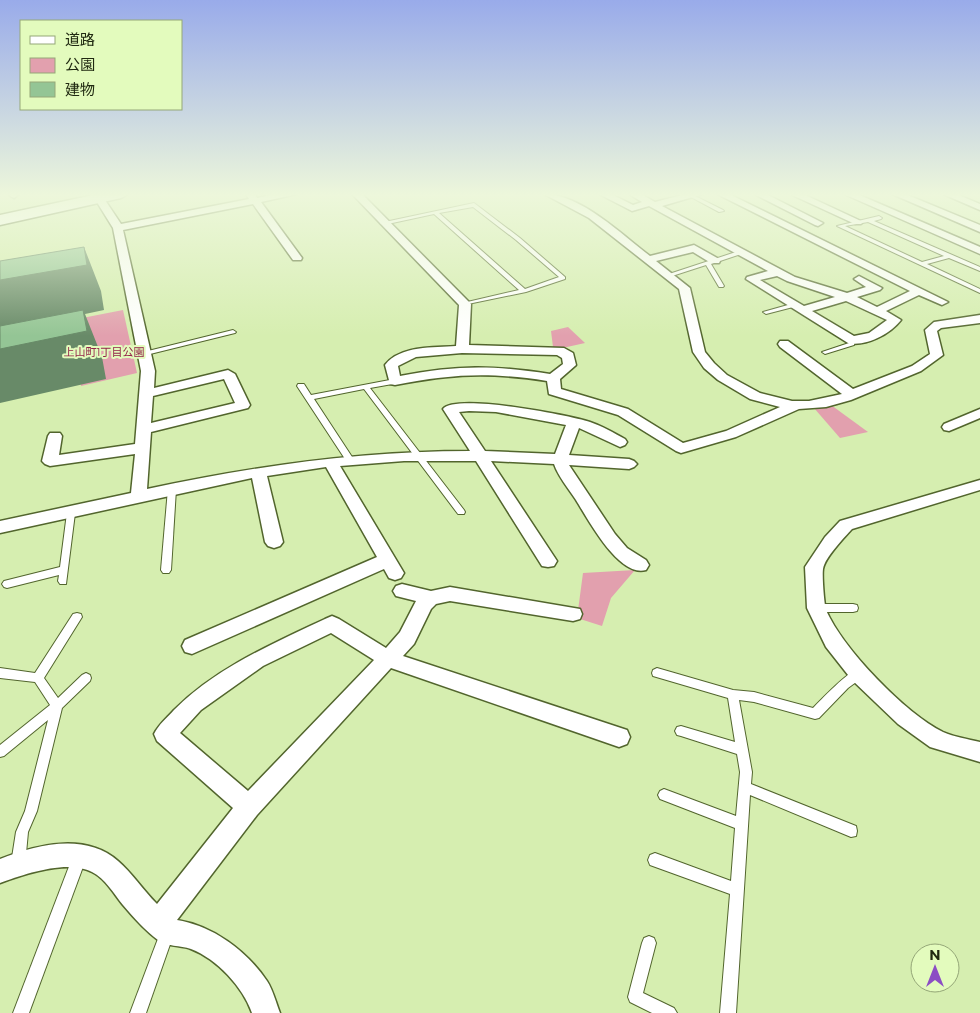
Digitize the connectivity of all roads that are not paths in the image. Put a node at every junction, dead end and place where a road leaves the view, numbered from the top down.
1 (121, 241) edge
2 (285, 241) edge
3 (401, 241) edge
4 (468, 241) edge
5 (522, 241) edge
6 (625, 241) edge
7 (722, 241) edge
8 (817, 241) edge
9 (873, 241) edge
10 (916, 241) edge
11 (957, 241) edge
12 (980, 251) edge
13 (742, 252) junction
14 (949, 256) junction
15 (298, 258) dead end
16 (649, 260) junction
17 (712, 262) junction
18 (921, 264) junction
19 (980, 269) edge
20 (778, 272) junction
21 (669, 275) junction
22 (859, 279) dead end
23 (721, 286) dead end
24 (524, 291) junction
25 (918, 291) junction
26 (980, 291) edge
27 (848, 297) junction
28 (942, 302) dead end
29 (465, 304) junction
30 (798, 307) junction
31 (877, 311) junction
32 (766, 312) dead end
33 (980, 319) edge
34 (233, 332) dead end
35 (852, 340) junction
36 (784, 344) dead end
37 (462, 349) junction
38 (825, 352) dead end
39 (146, 353) junction
40 (553, 378) junction
41 (395, 380) junction
42 (301, 386) dead end
43 (365, 386) junction
44 (148, 393) junction
45 (851, 394) junction
46 (309, 398) junction
47 (797, 405) junction
48 (980, 413) edge
49 (574, 423) junction
50 (949, 427) dead end
51 (144, 429) junction
52 (55, 436) dead end
53 (620, 442) dead end
54 (142, 448) junction
55 (419, 457) junction
56 (483, 457) junction
57 (350, 460) junction
58 (560, 460) junction
59 (330, 462) junction
60 (629, 464) dead end
61 (259, 473) junction
62 (980, 485) edge
63 (172, 489) junction
64 (139, 496) junction
65 (461, 512) dead end
66 (71, 513) junction
67 (0, 528) edge
68 (274, 542) dead end
69 (548, 561) dead end
70 (640, 565) dead end
71 (64, 570) junction
72 (166, 570) dead end
73 (63, 581) dead end
74 (7, 584) dead end
75 (402, 591) dead end
76 (431, 598) junction
77 (816, 608) junction
78 (853, 608) dead end
79 (573, 614) dead end
80 (77, 617) dead end
81 (192, 646) dead end
82 (388, 659) junction
83 (0, 673) edge
84 (657, 673) dead end
85 (859, 674) junction
86 (38, 678) junction
87 (86, 678) dead end
88 (733, 695) junction
89 (57, 706) junction
90 (681, 731) dead end
91 (618, 737) dead end
92 (742, 750) junction
93 (0, 752) edge
94 (980, 752) edge
95 (745, 787) junction
96 (664, 795) dead end
97 (249, 807) junction
98 (742, 824) junction
99 (851, 831) dead end
100 (81, 855) junction
101 (655, 860) dead end
102 (9, 868) edge
103 (738, 890) junction
104 (163, 927) junction
105 (649, 943) dead end
106 (22, 1013) edge
107 (138, 1013) edge
108 (266, 1013) edge
109 (669, 1013) edge
110 (728, 1013) edge

1 - 39 street
2 - 15 street
3 - 29 street
4 - 24 lane
5 - 24 lane
6 - 16 street
7 - 13 street
8 - 25 street
9 - 18 lane
10 - 14 lane
11 - 12 street
13 - 17 lane
13 - 20 street
14 - 18 lane
14 - 19 lane
16 - 17 street
16 - 21 street
17 - 21 lane
17 - 23 lane
18 - 26 lane
20 - 27 street
20 - 30 street
21 - 47 street
22 - 27 street
24 - 29 lane
25 - 28 street
25 - 31 street
27 - 30 street
27 - 31 street
29 - 37 street
30 - 32 lane
30 - 35 street
31 - 35 street
33 - 45 street
34 - 39 lane
35 - 38 lane
36 - 45 street
37 - 40 street
37 - 41 street
39 - 44 street
40 - 41 street
40 - 47 street
41 - 43 lane
42 - 46 lane
43 - 46 lane
43 - 55 lane
44 - 51 street
44 - 51 street
45 - 47 street
46 - 57 lane
48 - 50 street
49 - 53 street
49 - 56 street
49 - 58 street
51 - 54 street
52 - 54 street
54 - 64 street
55 - 56 street
55 - 57 street
55 - 65 lane
56 - 58 street
56 - 69 street
57 - 59 street
58 - 60 street
58 - 70 street
59 - 61 street
59 - 81 street
61 - 63 street
61 - 68 street
62 - 77 street
63 - 64 street
63 - 72 lane
64 - 66 street
66 - 67 street
66 - 71 lane
71 - 73 lane
71 - 74 lane
75 - 76 street
76 - 79 street
76 - 82 street
77 - 78 lane
77 - 85 street
80 - 86 lane
82 - 91 street
82 - 97 street
82 - 97 street
83 - 86 lane
84 - 88 lane
85 - 88 lane
85 - 94 street
86 - 89 lane
87 - 89 lane
88 - 92 lane
89 - 93 lane
89 - 102 lane
90 - 92 lane
92 - 95 lane
95 - 98 lane
95 - 99 lane
96 - 98 lane
97 - 104 street
98 - 103 lane
100 - 102 street
100 - 104 street
100 - 106 lane
101 - 103 lane
103 - 110 lane
104 - 107 lane
104 - 108 street
105 - 109 lane

